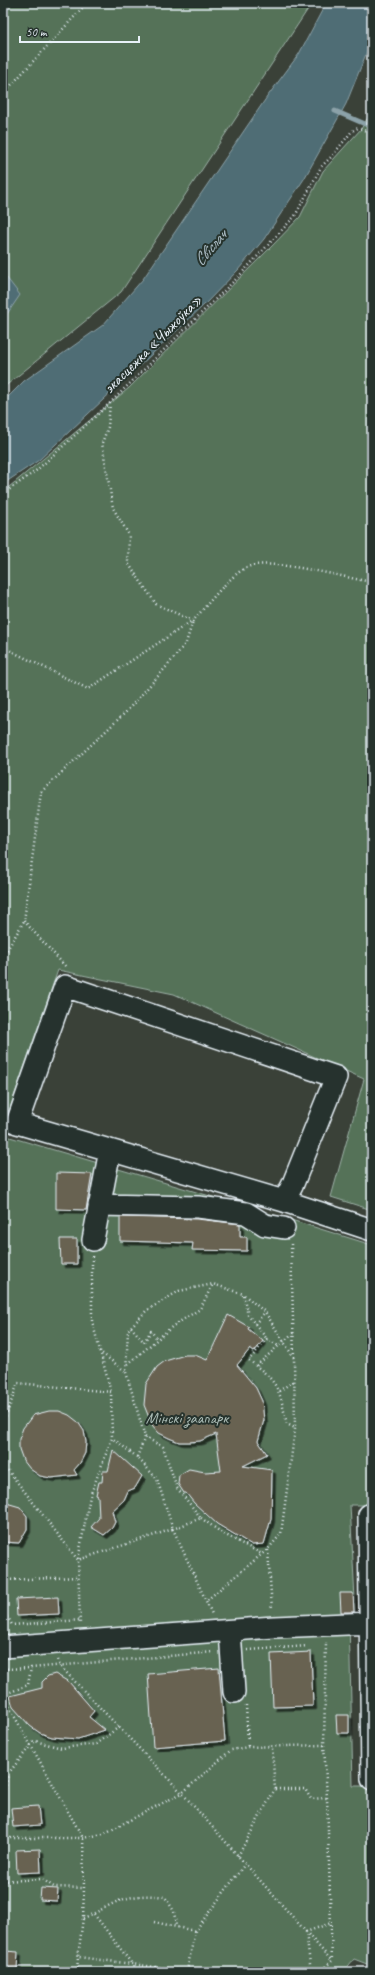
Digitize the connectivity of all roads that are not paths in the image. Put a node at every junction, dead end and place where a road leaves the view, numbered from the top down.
1 (10, 1122) edge
2 (110, 1150) junction
3 (290, 1203) junction
4 (99, 1205) junction
5 (372, 1230) edge
6 (93, 1240) road end
7 (369, 1515) dead end
8 (372, 1623) edge
9 (231, 1641) junction
10 (3, 1647) edge
11 (234, 1692) dead end
12 (372, 1779) edge

1 - 2 lane
1 - 3 lane
2 - 3 lane
2 - 4 lane
3 - 4 lane
3 - 5 lane
4 - 6 lane
7 - 8 lane
8 - 9 lane
8 - 12 lane
9 - 10 lane
9 - 11 lane

